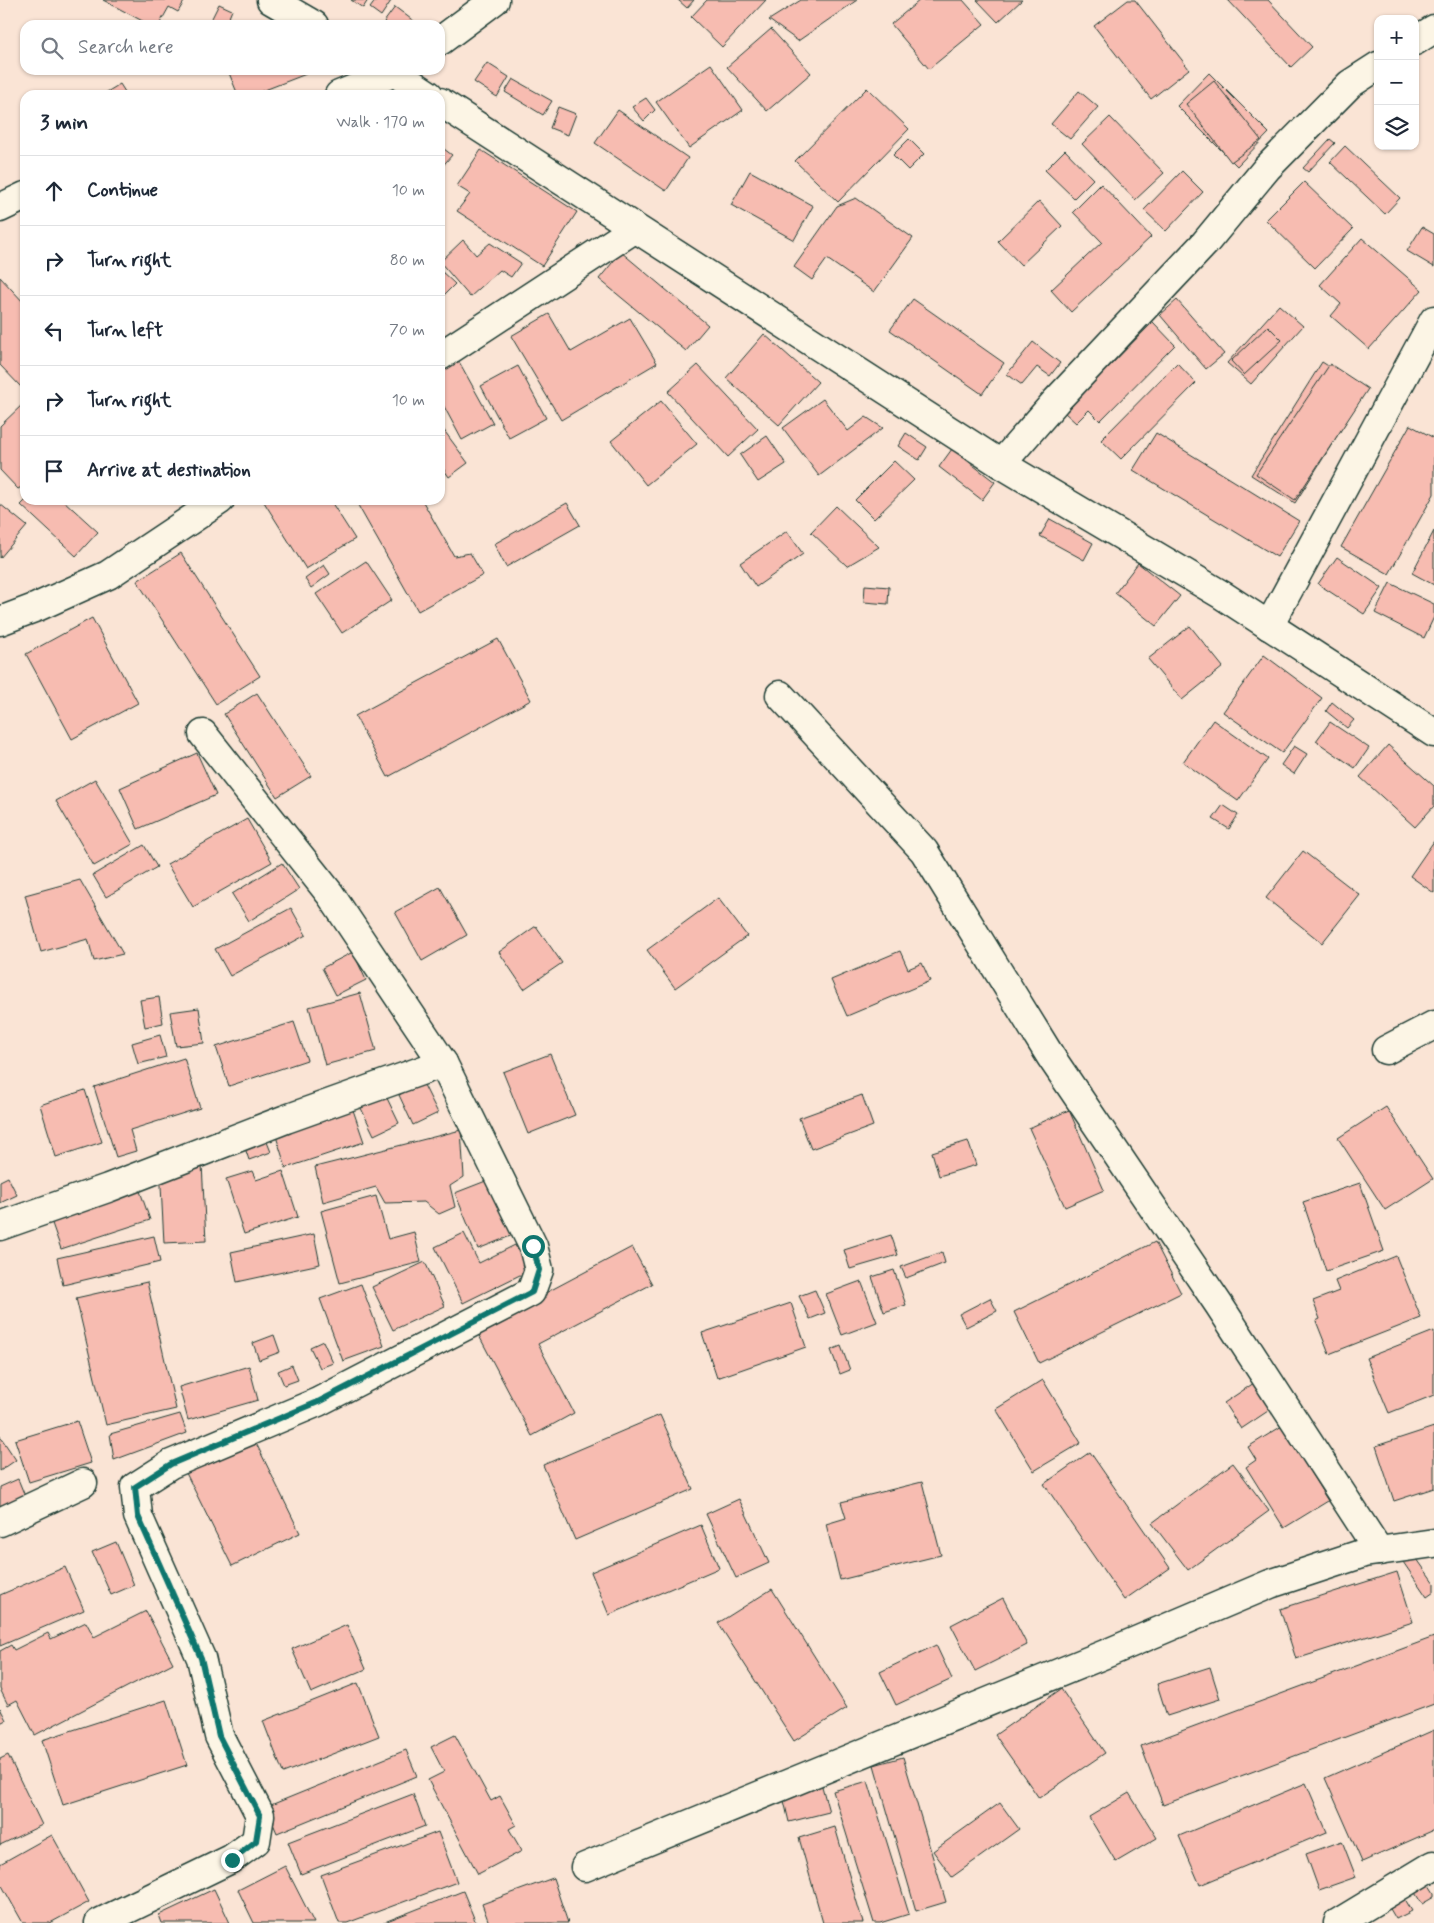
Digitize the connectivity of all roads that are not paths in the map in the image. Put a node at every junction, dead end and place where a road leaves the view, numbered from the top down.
1 (271, 0) edge
2 (495, 0) edge
3 (305, 20) edge
4 (1434, 29) edge
5 (445, 37) edge
6 (1419, 38) edge
7 (1374, 69) edge
8 (386, 75) edge
9 (402, 75) edge
10 (351, 90) edge
11 (423, 90) edge
12 (445, 105) edge
13 (20, 198) edge
14 (0, 208) edge
15 (634, 228) junction
16 (1434, 320) edge
17 (445, 353) edge
18 (1001, 464) junction
19 (213, 505) edge
20 (0, 621) edge
21 (1270, 626) junction
22 (780, 695) dead end
23 (1434, 732) edge
24 (203, 734) dead end
25 (1434, 1025) edge
26 (1386, 1050) dead end
27 (443, 1063) junction
28 (0, 1226) edge
29 (83, 1483) dead end
30 (0, 1522) edge
31 (1434, 1543) edge
32 (1379, 1550) junction
33 (1434, 1865) edge
34 (585, 1867) dead end
35 (99, 1923) edge
36 (1338, 1923) edge

1 - 3 street
2 - 5 street
4 - 6 street
7 - 18 street
8 - 10 street
9 - 11 street
12 - 15 street
13 - 14 street
15 - 17 street
15 - 18 street
16 - 21 street
18 - 21 street
19 - 20 street
21 - 23 street
22 - 32 street
24 - 27 street
25 - 26 street
27 - 28 street
27 - 35 street
29 - 30 street
31 - 32 street
32 - 34 street
33 - 36 street

